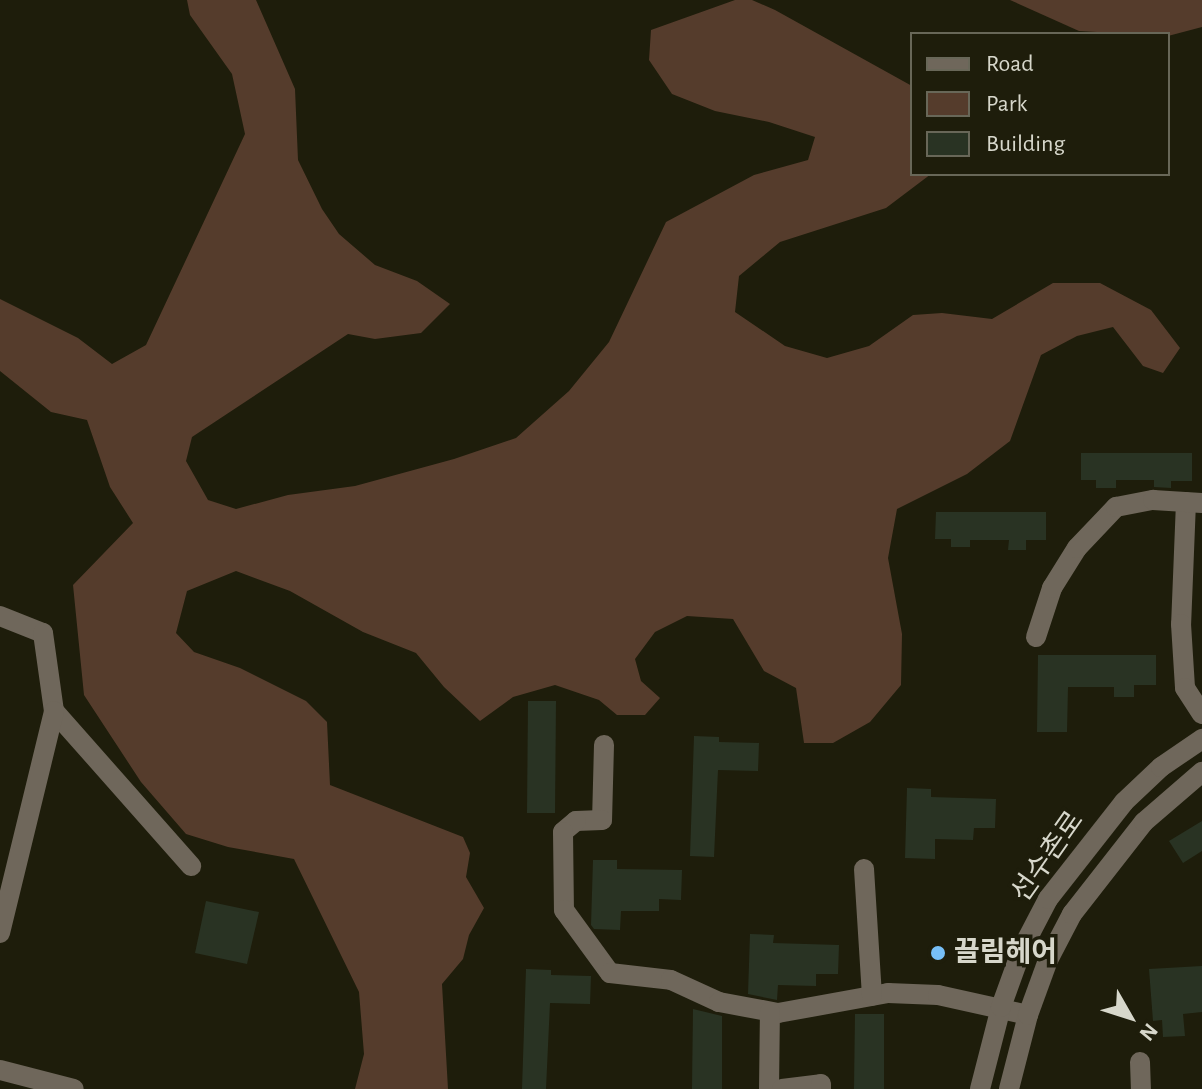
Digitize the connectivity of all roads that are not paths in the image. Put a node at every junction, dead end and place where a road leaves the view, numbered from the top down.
1 (1194, 503) edge
2 (0, 616) edge
3 (1036, 637) dead end
4 (54, 711) junction
5 (1202, 714) edge
6 (1202, 739) edge
7 (604, 745) dead end
8 (1202, 772) edge
9 (191, 866) dead end
10 (864, 869) dead end
11 (0, 933) edge
12 (872, 996) junction
13 (1001, 1007) junction
14 (770, 1012) junction
15 (1028, 1015) junction
16 (1140, 1062) dead end
17 (0, 1070) edge
18 (24, 1083) edge
19 (74, 1089) edge
20 (769, 1089) edge
21 (782, 1089) edge
22 (821, 1089) edge
23 (980, 1089) edge
24 (1009, 1089) edge
25 (1141, 1089) edge

1 - 3 street
1 - 5 street
2 - 4 street
4 - 9 street
4 - 11 street
6 - 13 street, 선수촌로
7 - 14 street
8 - 15 street, 선수촌로
10 - 12 street
12 - 13 street
12 - 14 street
13 - 15 street
13 - 23 street, 선수촌로
14 - 20 street
15 - 24 street, 선수촌로
16 - 25 street
17 - 18 street
18 - 19 street
21 - 22 street

